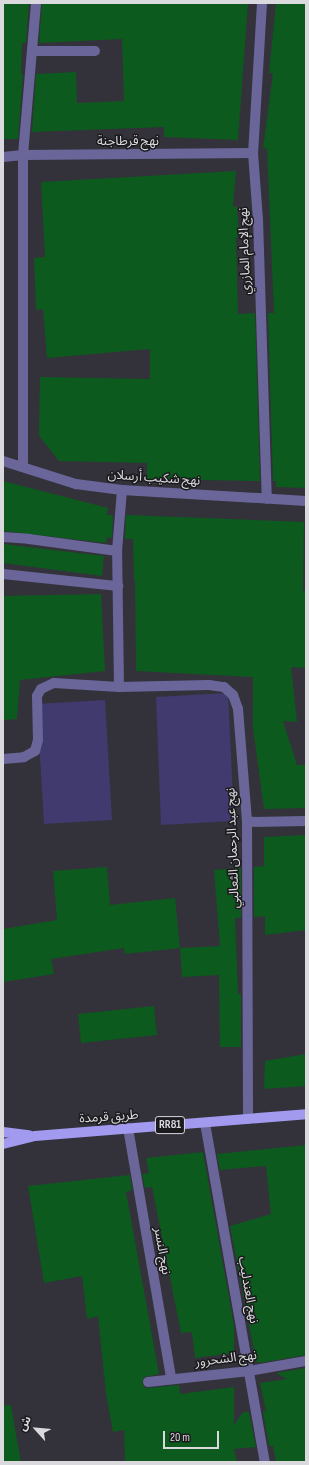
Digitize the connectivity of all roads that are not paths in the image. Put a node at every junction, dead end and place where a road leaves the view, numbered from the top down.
1 (36, 3) edge
2 (262, 3) edge
3 (33, 51) junction
4 (95, 51) dead end
5 (253, 153) junction
6 (23, 155) junction
7 (3, 157) edge
8 (3, 461) edge
9 (23, 467) junction
10 (122, 490) junction
11 (266, 499) junction
12 (306, 501) edge
13 (3, 537) edge
14 (117, 551) junction
15 (3, 574) edge
16 (118, 586) junction
17 (120, 687) junction
18 (3, 759) edge
19 (306, 821) edge
20 (248, 822) junction
21 (306, 1114) edge
22 (248, 1119) junction
23 (205, 1123) junction
24 (128, 1128) junction
25 (3, 1132) edge
26 (34, 1136) junction
27 (3, 1144) edge
28 (306, 1361) edge
29 (249, 1371) junction
30 (171, 1378) junction
31 (148, 1382) dead end
32 (265, 1462) edge

1 - 3 street
2 - 5 street, نهج الإمام المازري
3 - 4 street
3 - 6 street
5 - 6 street, نهج قرطاجنة
5 - 11 street, نهج الإمام المازري
6 - 7 street, نهج قرطاجنة
6 - 9 street
8 - 9 street, نهج شكيب أرسلان
9 - 10 street, نهج شكيب أرسلان
10 - 11 street, نهج شكيب أرسلان
10 - 14 street
11 - 12 street, نهج شكيب أرسلان
13 - 14 street
14 - 16 street
15 - 16 street
16 - 17 street
17 - 18 street, نهج عبد الرحمان الثعالبي
17 - 20 street, نهج عبد الرحمان الثعالبي
19 - 20 street
20 - 22 street, نهج عبد الرحمان الثعالبي
21 - 22 main road, طريق قرمدة / RR81
22 - 23 main road, طريق قرمدة / RR81
23 - 24 main road, طريق قرمدة / RR81
23 - 29 street, نهج العندليب
24 - 26 main road, طريق قرمدة / RR81
24 - 30 street, نهج النسر
25 - 26 main road, طريق قرمدة / RR81
26 - 27 main road, طريق قرمدة / RR81
28 - 29 street, نهج الشحرور
29 - 30 street, نهج الشحرور
29 - 32 street, نهج العندليب
30 - 31 street, نهج الشحرور

